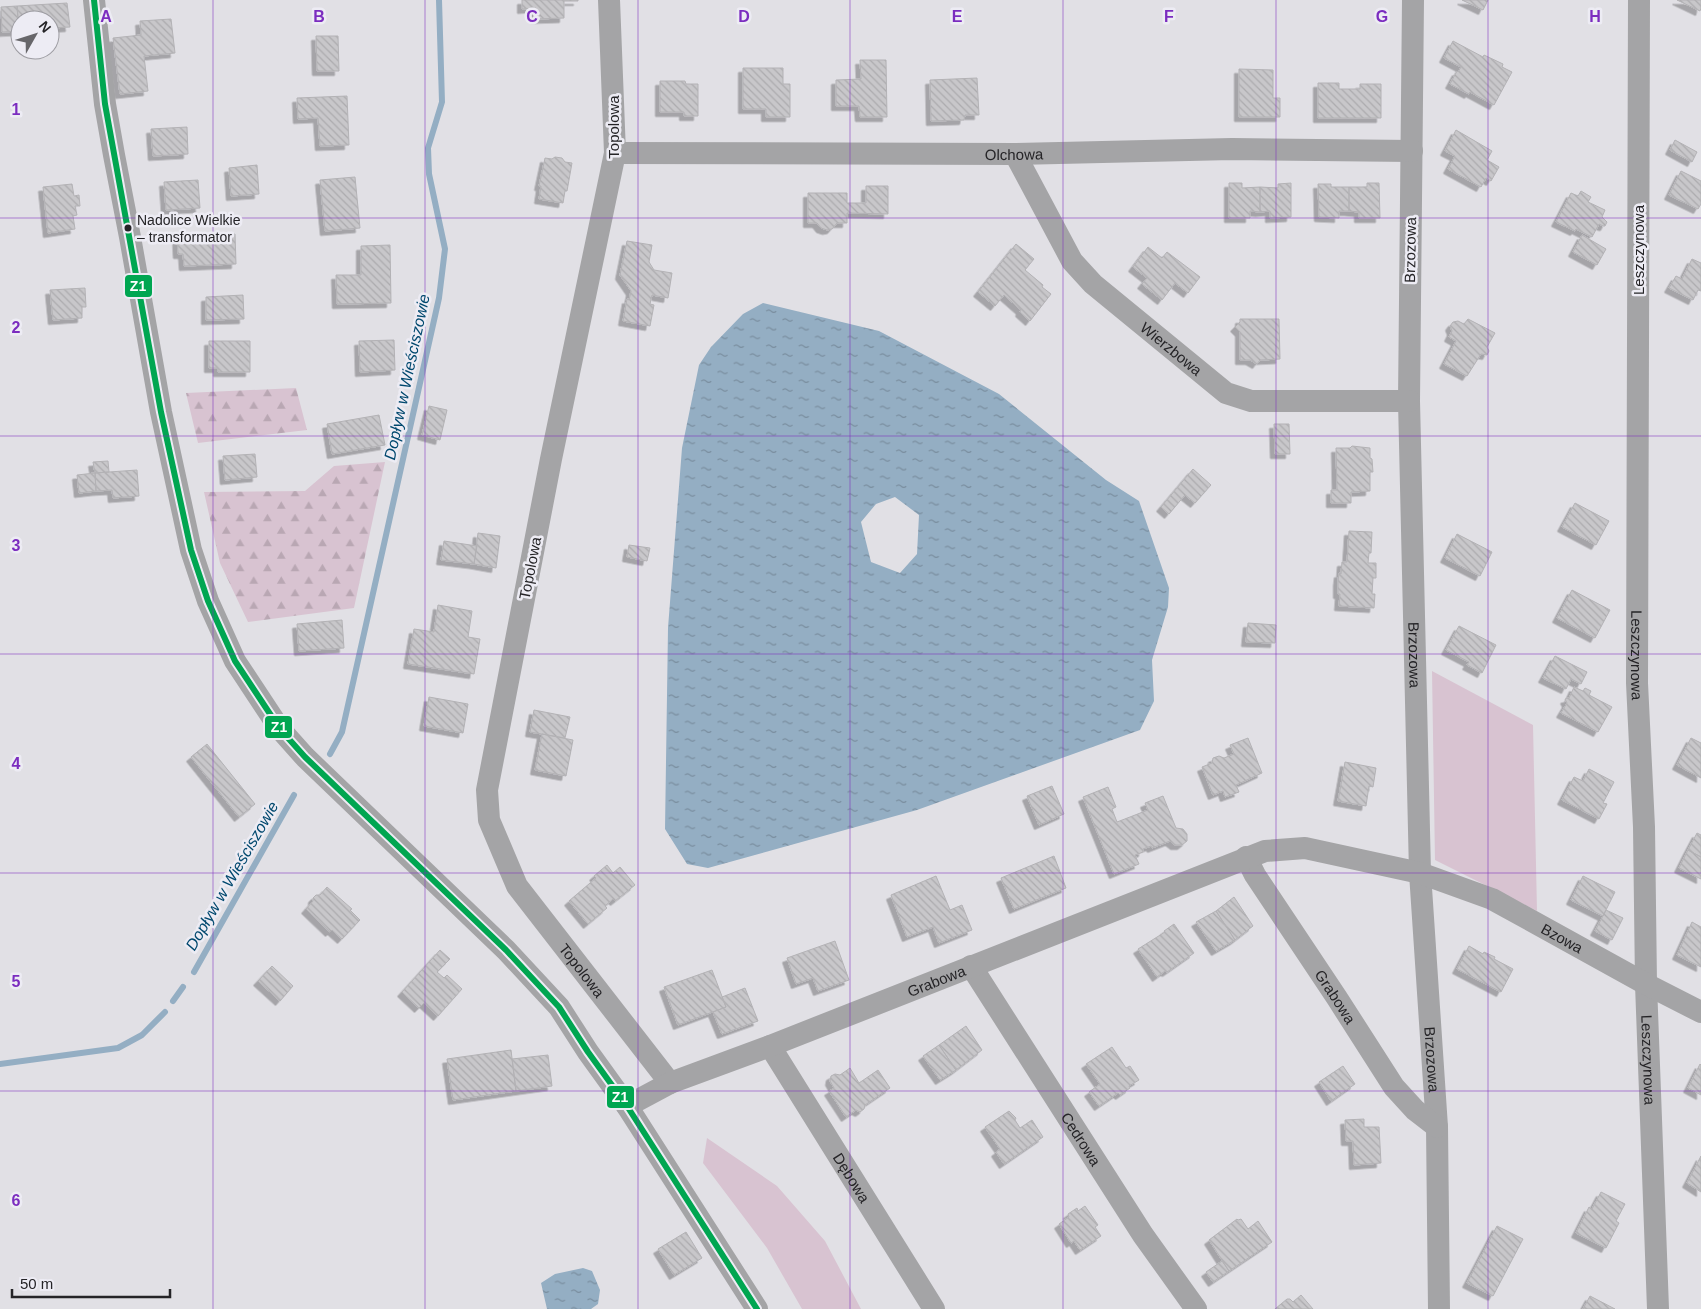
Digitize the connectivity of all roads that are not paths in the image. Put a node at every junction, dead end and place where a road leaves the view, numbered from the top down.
1 (94, 0) edge
2 (609, 0) edge
3 (1413, 0) edge
4 (1639, 0) edge
5 (1412, 151) junction
6 (615, 153) junction
7 (1015, 154) junction
8 (1409, 401) junction
9 (1246, 857) junction
10 (1420, 873) junction
11 (971, 966) junction
12 (1646, 984) junction
13 (1701, 1012) edge
14 (770, 1046) junction
15 (670, 1083) junction
16 (627, 1106) junction
17 (1436, 1127) junction
18 (756, 1309) edge
19 (934, 1309) edge
20 (1196, 1309) edge
21 (1439, 1309) edge
22 (1658, 1309) edge

1 - 16 street
2 - 6 street, Topolowa
3 - 5 street, Brzozowa
4 - 12 street, Leszczynowa
5 - 7 street, Olchowa
5 - 8 street, Brzozowa
6 - 7 street, Olchowa
6 - 15 street, Topolowa
7 - 8 street, Wierzbowa
8 - 10 street, Brzozowa
9 - 10 street, Grabowa
9 - 11 street, Grabowa
9 - 17 street, Grabowa
10 - 12 street, Bzowa
10 - 17 street, Brzozowa
11 - 14 street, Grabowa
11 - 20 street, Cedrowa
12 - 13 street, Bzowa
12 - 22 street, Leszczynowa
14 - 15 street, Grabowa
14 - 19 street, Dębowa
15 - 16 street, Grabowa
16 - 18 street
17 - 21 street, Brzozowa

